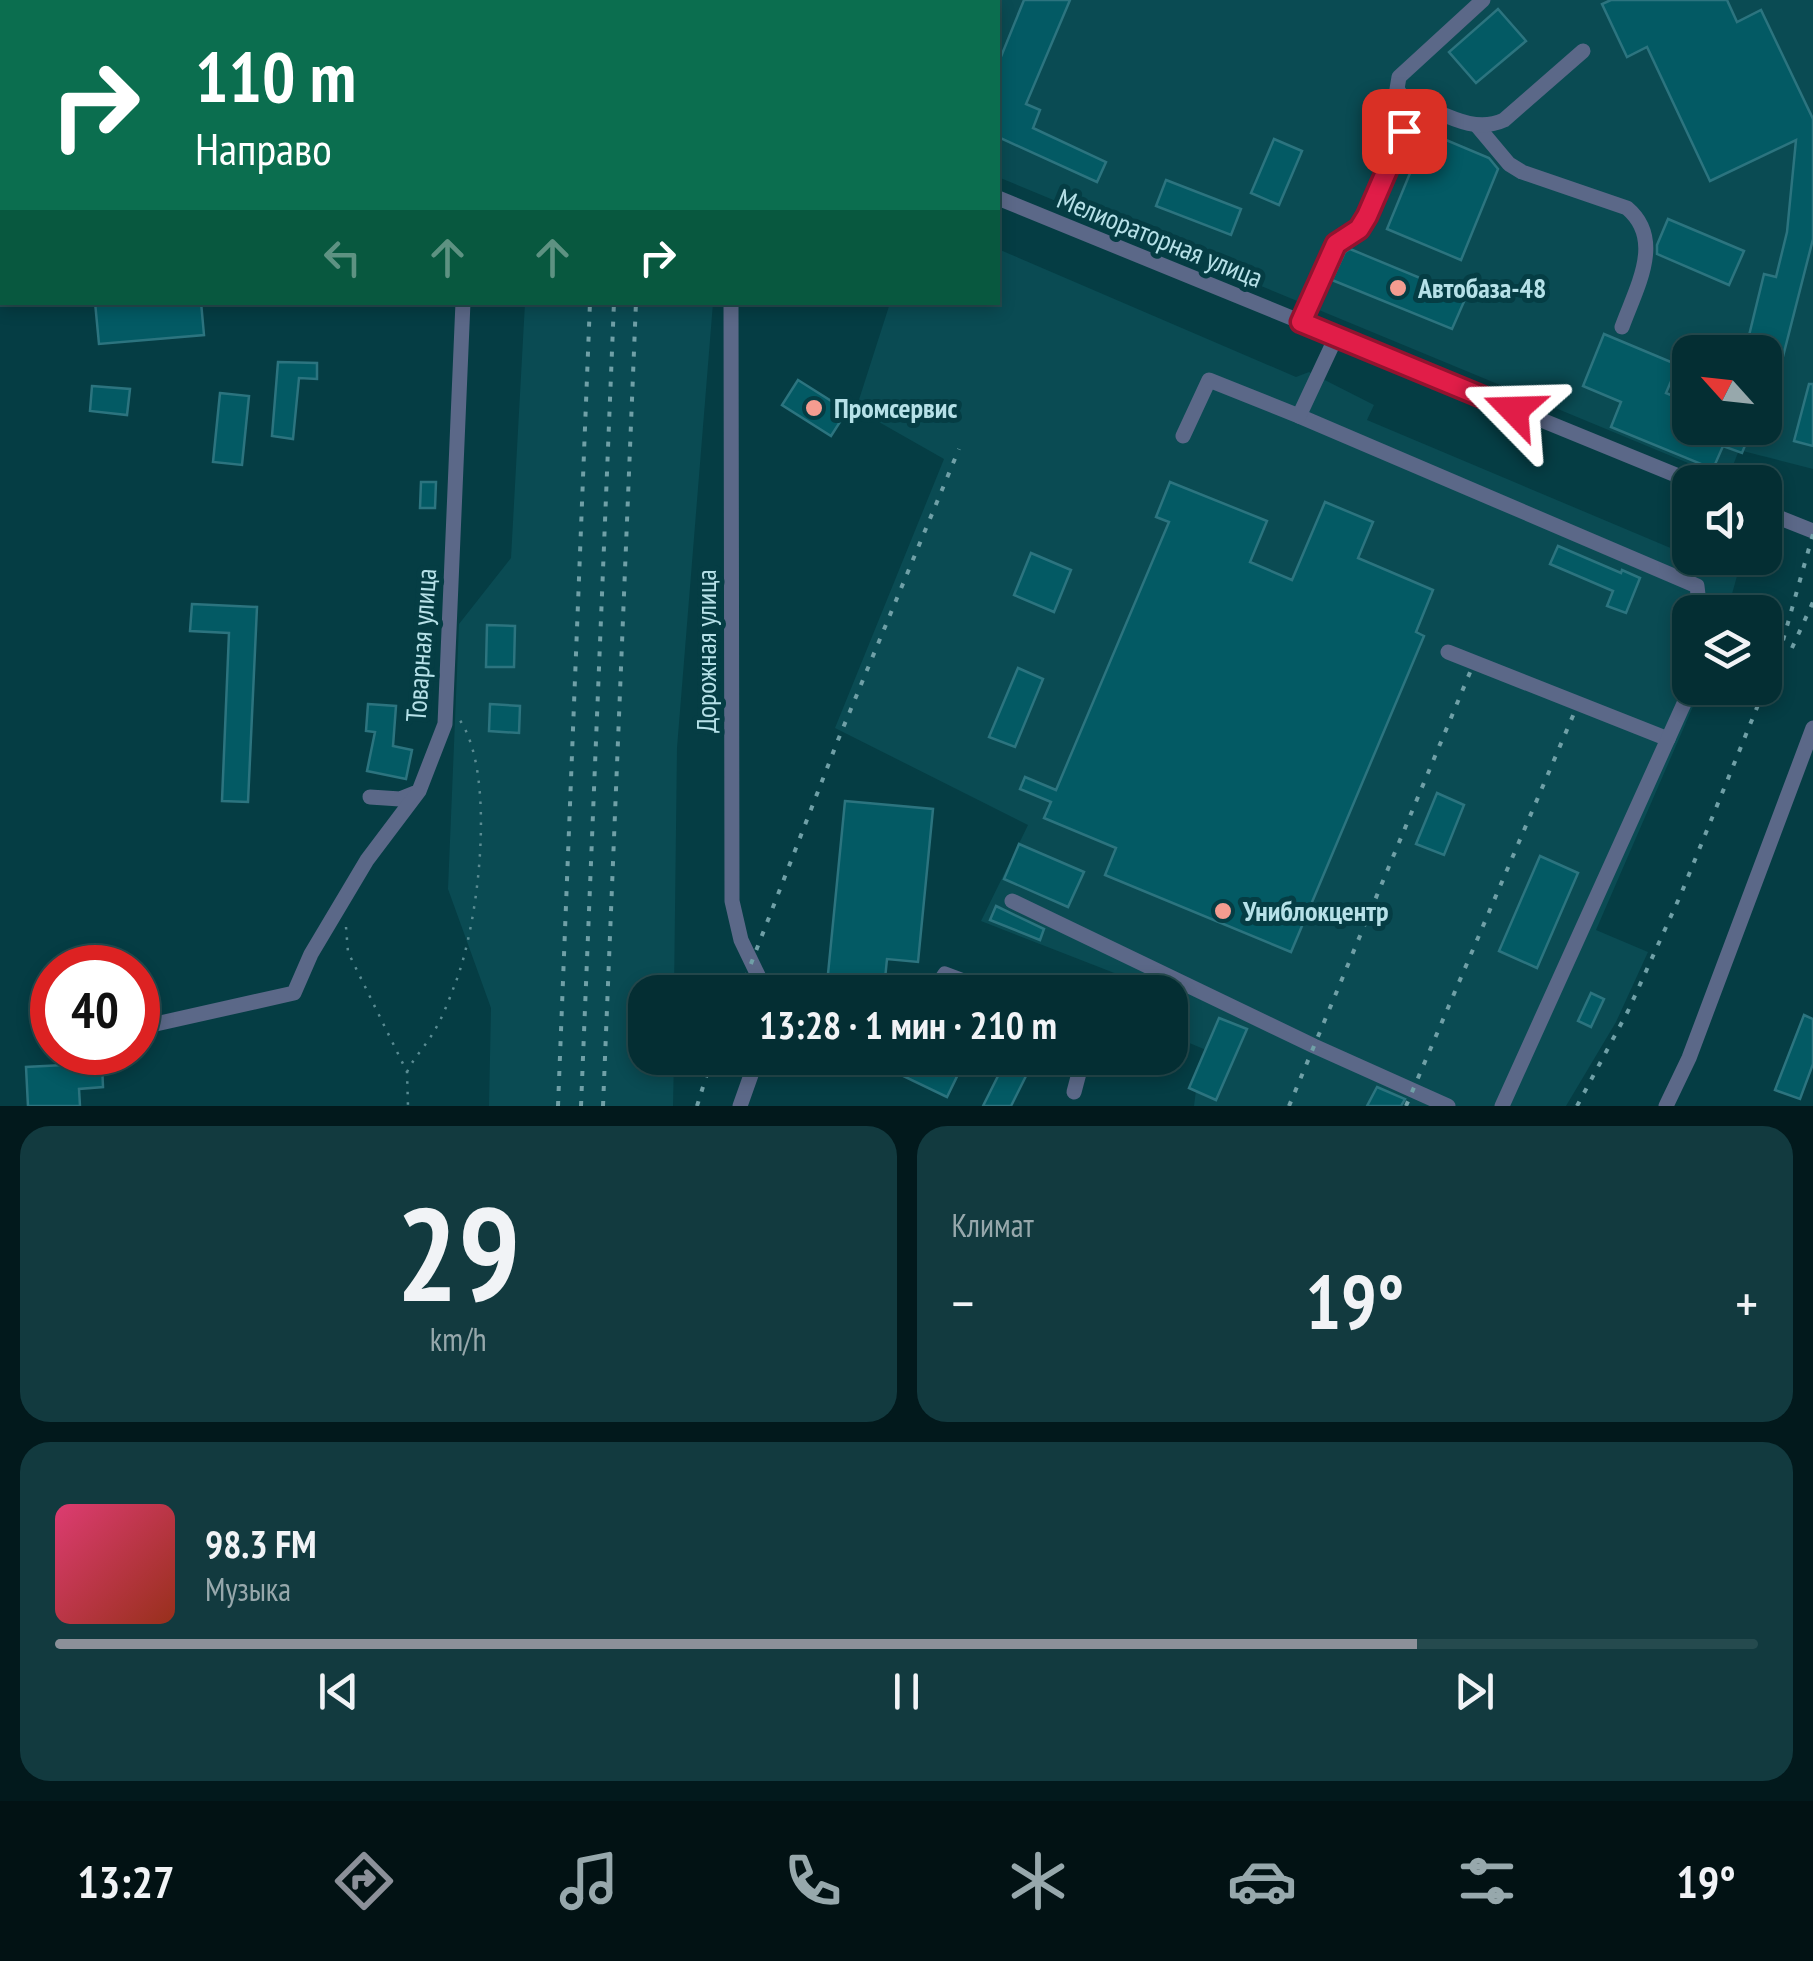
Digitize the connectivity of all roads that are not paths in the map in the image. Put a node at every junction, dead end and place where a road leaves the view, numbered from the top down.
1 (1482, 0) edge
2 (1583, 51) dead end
3 (1416, 103) junction
4 (1478, 128) junction
5 (1000, 199) edge
6 (463, 305) edge
7 (730, 305) edge
8 (1301, 322) junction
9 (1622, 327) dead end
10 (1336, 336) junction
11 (1300, 416) junction
12 (1183, 436) dead end
13 (1672, 473) edge
14 (1782, 519) edge
15 (1813, 531) edge
16 (1698, 595) edge
17 (1448, 652) dead end
18 (1683, 705) edge
19 (1813, 728) edge
20 (1668, 739) junction
21 (419, 792) junction
22 (370, 796) dead end
23 (1012, 900) dead end
24 (758, 975) edge
25 (160, 1023) edge
26 (751, 1075) edge
27 (1078, 1075) edge
28 (1074, 1092) dead end
29 (740, 1106) edge
30 (1448, 1106) edge
31 (1502, 1106) edge
32 (1666, 1106) edge

1 - 3 street
2 - 4 street
3 - 4 street
3 - 8 street
4 - 9 street
5 - 8 street, Мелиораторная улица
6 - 21 street, Товарная улица
7 - 24 street, Дорожная улица
8 - 10 street, Мелиораторная улица
10 - 11 street
10 - 13 street, Мелиораторная улица
11 - 12 street
11 - 16 street
14 - 15 street
17 - 20 street
18 - 20 street
19 - 32 street
20 - 31 street
21 - 22 street
21 - 25 street, Товарная улица
23 - 30 street
26 - 29 street
27 - 28 street

